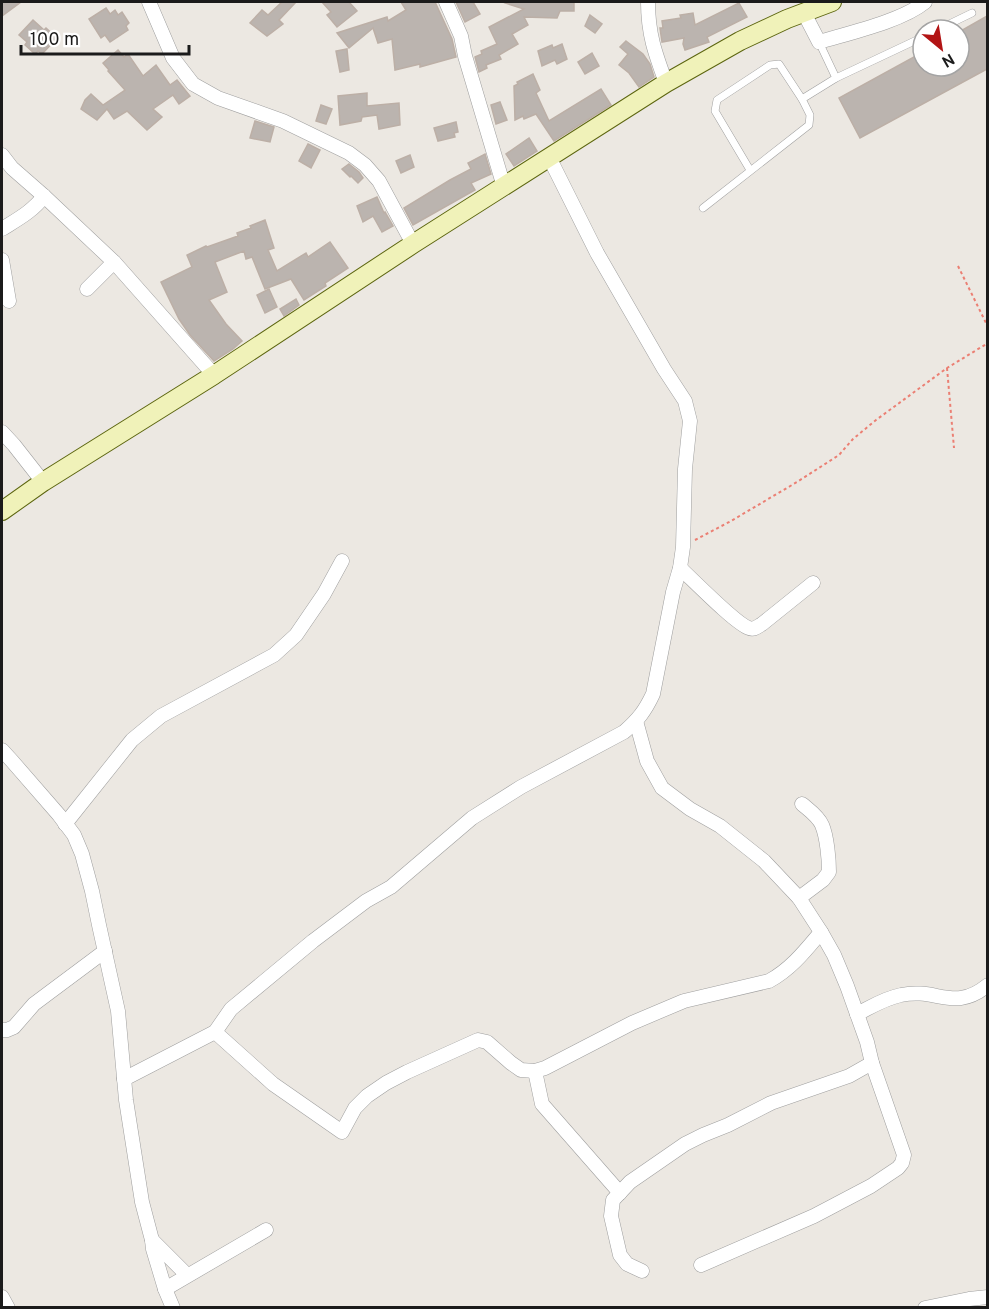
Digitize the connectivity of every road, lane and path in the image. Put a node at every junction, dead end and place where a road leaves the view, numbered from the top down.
1 (149, 2) edge
2 (447, 2) edge
3 (648, 2) edge
4 (832, 2) edge
5 (925, 2) edge
6 (804, 13) junction
7 (972, 13) dead end
8 (962, 18) edge
9 (819, 42) junction
10 (911, 43) edge
11 (836, 78) junction
12 (666, 83) junction
13 (802, 99) junction
14 (2, 155) edge
15 (549, 157) junction
16 (750, 170) junction
17 (504, 187) junction
18 (44, 196) junction
19 (702, 208) dead end
20 (2, 229) edge
21 (413, 244) junction
22 (2, 260) edge
23 (114, 262) junction
24 (958, 266) dead end
25 (87, 290) dead end
26 (9, 301) dead end
27 (987, 327) edge
28 (987, 343) edge
29 (947, 368) junction
30 (214, 375) junction
31 (2, 432) edge
32 (954, 448) dead end
33 (43, 482) junction
34 (2, 511) edge
35 (683, 547) junction
36 (342, 561) dead end
37 (681, 568) junction
38 (813, 583) dead end
39 (636, 721) junction
40 (2, 750) edge
41 (802, 804) dead end
42 (65, 824) junction
43 (799, 898) junction
44 (821, 932) junction
45 (105, 951) junction
46 (987, 985) edge
47 (857, 1014) junction
48 (2, 1030) edge
49 (215, 1032) junction
50 (872, 1063) junction
51 (534, 1071) junction
52 (124, 1079) junction
53 (620, 1192) junction
54 (266, 1230) dead end
55 (152, 1240) junction
56 (701, 1265) dead end
57 (642, 1271) dead end
58 (188, 1275) junction
59 (165, 1289) junction
60 (2, 1297) edge
61 (987, 1297) edge
62 (8, 1308) edge
63 (173, 1308) edge
64 (925, 1308) edge

1 - 21 street
2 - 17 street
3 - 12 street
4 - 6 street
5 - 9 street
6 - 9 street
6 - 12 street
7 - 8 lane
9 - 11 lane
10 - 11 lane
11 - 13 lane
12 - 15 street
13 - 16 lane
13 - 16 lane
14 - 18 street
15 - 17 street
15 - 35 street
16 - 19 lane
17 - 21 street
18 - 20 street
18 - 23 street
21 - 30 street
22 - 26 street
23 - 25 street
23 - 30 street
24 - 27 path
28 - 29 path
29 - 32 path
29 - 35 path
30 - 33 street
31 - 33 street
33 - 34 street
35 - 37 street
36 - 42 street
37 - 38 street
37 - 39 street
39 - 43 street
39 - 49 street
40 - 42 street
41 - 43 street
42 - 45 street
43 - 44 street
44 - 47 street
44 - 51 street
45 - 48 street
45 - 52 street
46 - 47 street
47 - 50 street
49 - 51 street
49 - 52 street
50 - 53 street
50 - 56 street
51 - 53 street
52 - 55 street
53 - 57 street
54 - 58 street
55 - 58 street
55 - 59 street
58 - 59 street
59 - 63 street
60 - 62 street
61 - 64 street

